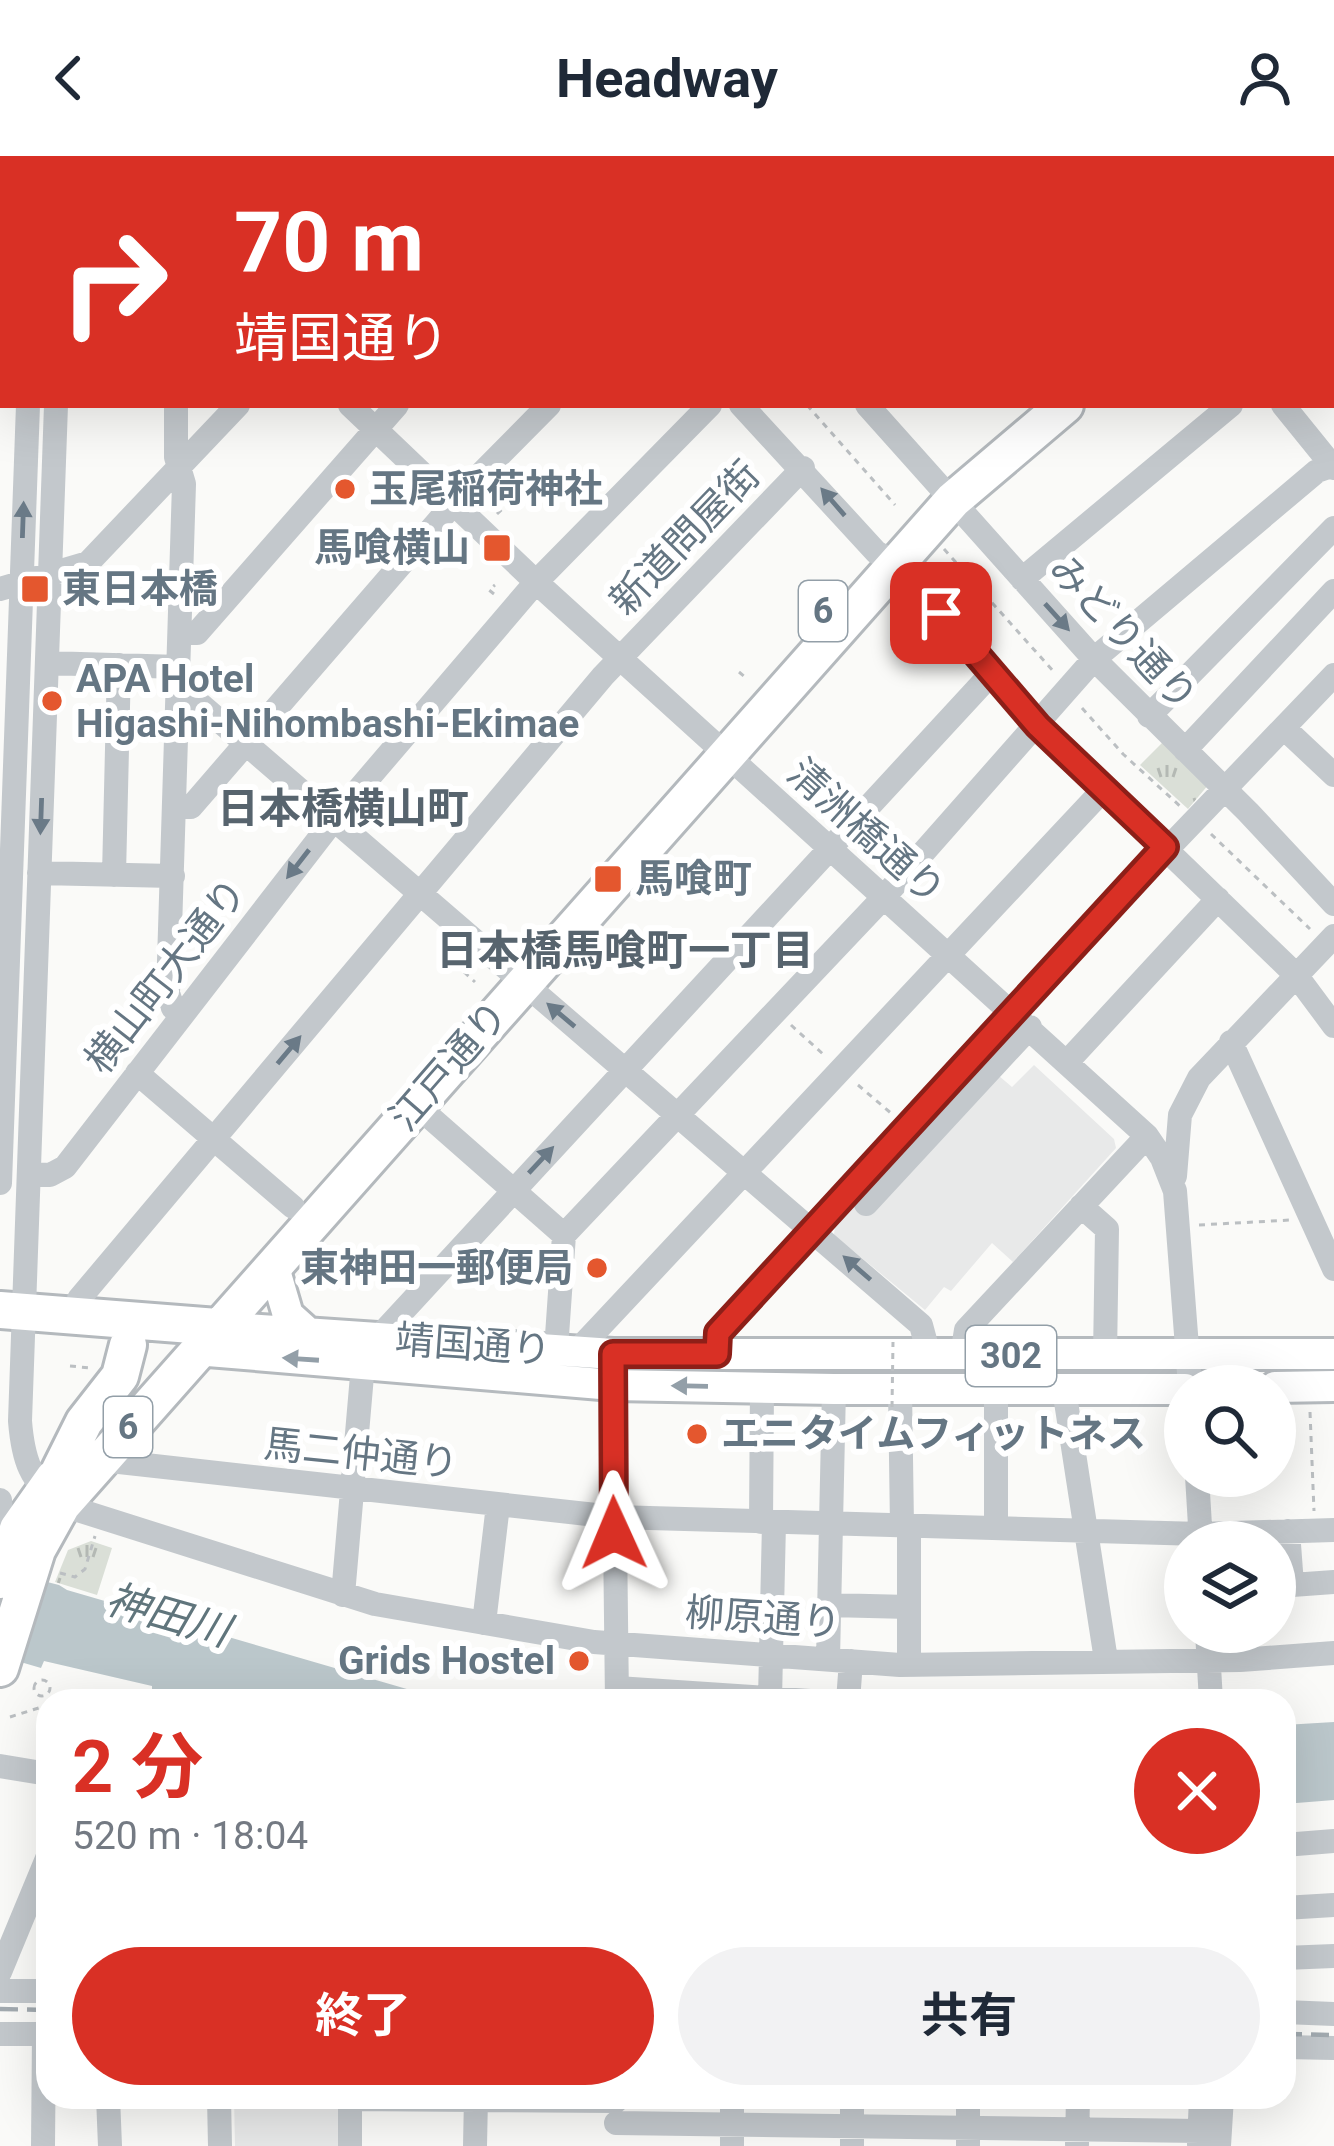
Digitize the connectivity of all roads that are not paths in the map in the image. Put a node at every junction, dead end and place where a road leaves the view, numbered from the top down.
1 (28, 408) edge
2 (56, 408) edge
3 (176, 408) edge
4 (235, 408) edge
5 (353, 408) edge
6 (394, 408) edge
7 (545, 408) edge
8 (707, 408) edge
9 (744, 408) edge
10 (872, 408) edge
11 (1027, 408) edge
12 (1061, 408) edge
13 (1228, 408) edge
14 (1285, 408) edge
15 (374, 428) junction
16 (1333, 466) edge
17 (179, 467) junction
18 (803, 468) junction
19 (946, 492) junction
20 (453, 504) junction
21 (1334, 528) edge
22 (886, 558) junction
23 (50, 574) junction
24 (1022, 579) junction
25 (536, 582) junction
26 (11, 586) edge
27 (1334, 591) edge
28 (180, 633) junction
29 (620, 658) junction
30 (1094, 659) junction
31 (47, 663) junction
32 (119, 665) junction
33 (992, 673) junction
34 (1334, 675) edge
35 (179, 677) junction
36 (1149, 716) junction
37 (1038, 726) junction
38 (1284, 728) junction
39 (44, 743) junction
40 (246, 743) junction
41 (716, 746) junction
42 (8, 749) edge
43 (1185, 750) junction
44 (1334, 775) edge
45 (1104, 789) junction
46 (1226, 789) junction
47 (175, 807) junction
48 (333, 819) junction
49 (830, 845) junction
50 (1165, 847) junction
51 (5, 871) edge
52 (39, 873) junction
53 (114, 875) junction
54 (173, 877) junction
55 (420, 894) junction
56 (884, 897) junction
57 (1218, 899) junction
58 (1334, 904) edge
59 (1322, 933) edge
60 (950, 955) junction
61 (1296, 975) junction
62 (501, 978) junction
63 (3, 996) edge
64 (181, 1013) junction
65 (1021, 1019) junction
66 (1334, 1026) edge
67 (1231, 1042) junction
68 (1068, 1061) junction
69 (626, 1070) junction
70 (137, 1073) junction
71 (415, 1104) junction
72 (679, 1113) junction
73 (1147, 1136) junction
74 (214, 1139) junction
75 (1, 1146) edge
76 (748, 1172) junction
77 (29, 1173) junction
78 (0, 1183) edge
79 (512, 1190) junction
80 (1175, 1191) junction
81 (866, 1204) dead end
82 (1082, 1207) junction
83 (293, 1208) junction
84 (813, 1230) junction
85 (564, 1235) junction
86 (273, 1264) junction
87 (1334, 1269) edge
88 (78, 1316) junction
89 (12, 1323) edge
90 (308, 1333) junction
91 (192, 1337) junction
92 (128, 1345) junction
93 (370, 1351) junction
94 (566, 1351) junction
95 (717, 1354) junction
96 (1334, 1354) edge
97 (929, 1355) junction
98 (962, 1355) junction
99 (1105, 1356) junction
100 (1187, 1365) edge
101 (1264, 1365) edge
102 (613, 1369) junction
103 (1164, 1371) edge
104 (1164, 1379) edge
105 (1334, 1386) edge
106 (1296, 1387) edge
107 (762, 1388) junction
108 (834, 1389) junction
109 (996, 1389) junction
110 (1064, 1389) junction
111 (896, 1398) junction
112 (100, 1460) junction
113 (54, 1490) junction
114 (353, 1490) junction
115 (0, 1501) edge
116 (498, 1505) junction
117 (614, 1517) junction
118 (767, 1522) junction
119 (831, 1525) junction
120 (905, 1526) junction
121 (996, 1528) junction
122 (1086, 1530) junction
123 (1164, 1535) edge
124 (22, 1573) edge
125 (1334, 1582) edge
126 (1296, 1585) edge
127 (343, 1595) junction
128 (830, 1605) junction
129 (909, 1607) junction
130 (484, 1623) junction
131 (616, 1643) junction
132 (1164, 1651) edge
133 (909, 1652) dead end
134 (1207, 1653) edge
135 (1225, 1653) edge
136 (1334, 1654) edge
137 (773, 1655) junction
138 (839, 1660) junction
139 (1106, 1660) junction
140 (9, 1670) edge
141 (617, 1689) edge
142 (771, 1689) edge
143 (845, 1689) edge
144 (1209, 1689) edge
145 (0, 1766) edge
146 (36, 1772) edge
147 (1334, 1841) edge
148 (1296, 1844) edge
149 (36, 1890) edge
150 (1334, 1905) edge
151 (1296, 1907) edge
152 (1334, 1956) edge
153 (1296, 1958) edge
154 (0, 1972) edge
155 (0, 1991) edge
156 (36, 1991) edge
157 (1296, 2012) edge
158 (1334, 2014) edge
159 (0, 2034) edge
160 (36, 2034) edge
161 (1296, 2048) edge
162 (1334, 2048) edge
163 (44, 2109) edge
164 (109, 2109) edge
165 (219, 2109) edge
166 (350, 2109) edge
167 (476, 2109) edge
168 (557, 2109) edge
169 (1202, 2109) edge
170 (1218, 2109) edge
171 (616, 2117) edge
172 (732, 2135) edge
173 (852, 2136) edge
174 (968, 2137) edge
175 (1077, 2138) edge
176 (1206, 2141) edge
177 (43, 2146) edge
178 (110, 2146) edge
179 (220, 2146) edge
180 (350, 2146) edge
181 (475, 2146) edge

26 -> 1 street
2 - 23 street
3 - 17 street
4 - 17 street
5 - 15 street, 清洲橋通り
6 - 15 street
7 - 20 street
8 - 25 street, 横山町大通り
9 - 18 street
10 - 19 street, みどり通り
11 - 19 highway, 江戸通り / 6
12 - 19 highway, 江戸通り / 6
13 - 24 street
14 - 16 street
15 - 20 street, 清洲橋通り
15 - 28 street
16 - 30 street
17 - 23 street
17 - 28 street
22 -> 18 street
18 - 29 street, 新道問屋街
19 - 22 highway, 江戸通り / 6
19 - 24 street, みどり通り
20 - 25 street, 清洲橋通り
20 - 40 street
21 - 36 street
22 - 33 street
22 - 41 highway, 江戸通り / 6
23 - 26 street
23 - 31 street
24 -> 30 street, みどり通り
25 - 29 street, 清洲橋通り
25 - 48 street, 横山町大通り
26 - 42 street
27 - 43 street
28 - 35 street
29 - 41 street, 清洲橋通り
29 - 55 street, 新道問屋街
30 - 36 street, みどり通り
30 - 37 street
31 - 32 street
31 - 39 street
32 - 35 street
32 - 53 street
33 - 37 street
33 - 49 street
34 - 38 street
35 - 40 street
35 - 47 street
36 - 43 street, みどり通り
37 - 45 street
37 - 56 street
38 - 44 street
38 - 46 street
39 - 42 street
39 -> 52 street
40 - 47 street
40 - 48 street
41 - 49 street, 清洲橋通り
41 - 62 highway, 江戸通り / 6
42 - 51 street
43 - 46 street, みどり通り
45 - 50 street
45 - 60 street
46 - 50 street
46 - 58 street, みどり通り
47 - 54 street
48 - 55 street
48 -> 64 street, 横山町大通り
49 - 56 street, 清洲橋通り
49 - 69 street
50 - 57 street
50 - 65 street
51 - 63 street
52 - 53 street
52 - 77 street
53 - 54 street
54 - 64 street
55 - 62 street
74 -> 55 street, 新道問屋街
56 - 60 street, 清洲橋通り
56 - 72 street
57 - 61 street
57 - 68 street
59 - 61 street
60 - 65 street, 清洲橋通り
60 - 76 street
61 - 66 street
61 - 67 street
69 -> 62 street
62 - 71 highway, 江戸通り / 6
62 - 83 highway, 江戸通り / 6
63 - 75 street
64 - 70 street, 横山町大通り
65 - 68 street, 清洲橋通り
65 - 81 street
65 - 84 street
67 - 80 street
67 - 87 street
68 - 73 street, 清洲橋通り
69 - 72 street
79 -> 69 street
70 - 74 street
70 - 77 street, 横山町大通り
71 - 79 street
71 - 86 highway, 江戸通り / 6
72 - 76 street
72 - 85 street
73 - 80 street, 清洲橋通り
73 - 82 street
74 - 83 street
74 - 88 street
75 - 77 street
75 - 78 street
76 - 84 street
76 - 94 street
77 - 89 street
79 - 85 street
79 - 93 street
80 - 100 street, 清洲橋通り
82 - 98 street
82 - 99 street
83 - 91 highway, 江戸通り / 6
84 - 95 street
97 -> 84 street
85 - 94 street
86 - 90 main road
86 - 91 highway, 江戸通り / 6
88 - 89 highway
88 - 91 highway
89 - 92 highway
89 - 113 street
90 - 91 main road, 靖国通り / 302
90 - 93 main road, 靖国通り / 302
91 - 92 highway
93 -> 91 main road, 靖国通り / 302
91 - 112 highway, 江戸通り / 6
91 - 113 highway, 江戸通り / 6
92 - 113 highway
93 - 94 main road, 靖国通り / 302
93 - 102 main road, 靖国通り / 302
93 - 114 street
94 - 102 main road, 靖国通り / 302
95 - 97 main road, 靖国通り / 302
95 - 102 main road, 靖国通り / 302
96 - 101 main road, 靖国通り / 302
97 - 98 main road, 靖国通り / 302
98 - 99 main road, 靖国通り / 302
99 - 103 main road, 靖国通り / 302
107 -> 102 main road, 靖国通り / 302
102 - 117 street
104 - 110 main road, 靖国通り / 302
105 - 106 main road
107 - 108 main road, 靖国通り / 302
107 - 118 street
108 - 111 main road, 靖国通り / 302
108 - 119 street
109 - 110 main road, 靖国通り / 302
109 - 111 main road, 靖国通り / 302
109 - 121 street
110 - 122 street
111 - 120 street
112 - 113 highway, 江戸通り / 6
112 - 114 street, 馬二仲通り
113 - 124 highway, 江戸通り / 6
113 - 127 street, 柳原通り
114 - 116 street, 馬二仲通り
114 - 127 street
115 - 124 street
116 - 117 street, 馬二仲通り
116 - 130 street
117 - 118 street, 馬二仲通り
117 - 131 street
118 - 119 street, 馬二仲通り
118 - 137 street
119 - 120 street, 馬二仲通り
119 - 128 street
120 - 121 street, 馬二仲通り
120 - 129 street
121 - 122 street, 馬二仲通り
122 - 123 street, 馬二仲通り
122 - 139 street
124 - 140 highway, 江戸通り / 6
125 - 126 street
127 - 130 street, 柳原通り
128 - 129 street
128 - 138 street
129 - 133 street
130 - 131 street, 柳原通り
131 - 137 street, 柳原通り
131 - 141 street
132 - 139 street, 柳原通り
134 - 144 street
135 - 136 street, 柳原通り
137 - 138 street, 柳原通り
137 - 142 street
138 - 139 street, 柳原通り
138 - 143 street
145 - 146 street
147 - 148 street
149 - 154 street
150 - 151 street
152 - 153 street
155 - 156 street
157 - 158 street
159 - 160 street
161 - 162 street
163 - 177 street
164 - 178 street
165 - 179 street
166 - 180 street
167 - 181 street
168 - 171 street
169 - 176 street
170 - 176 street
171 - 172 street
172 - 173 street
173 - 174 street
174 - 175 street
175 - 176 street

